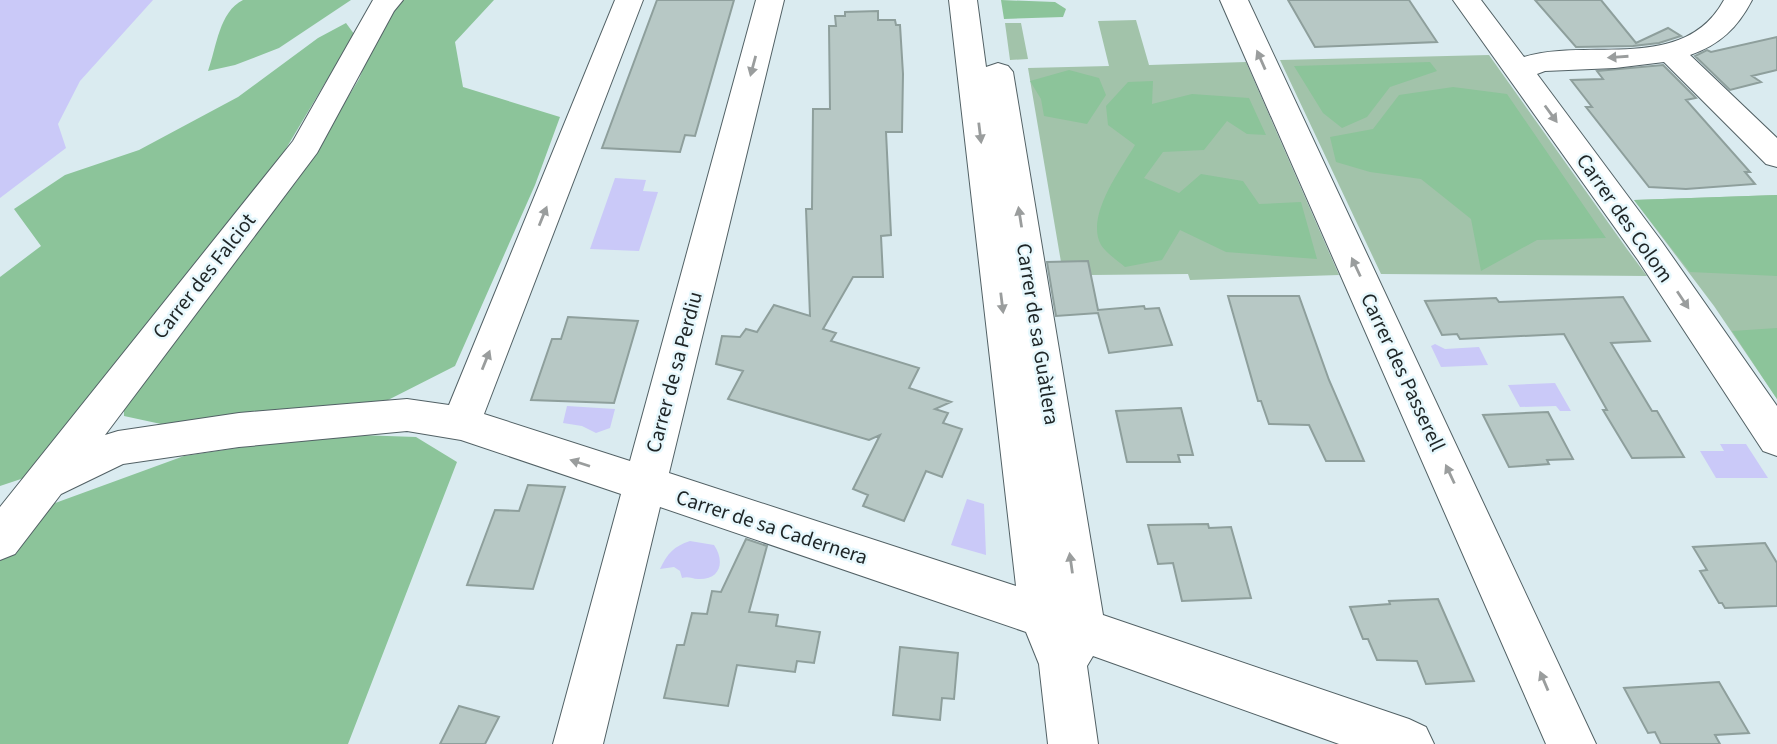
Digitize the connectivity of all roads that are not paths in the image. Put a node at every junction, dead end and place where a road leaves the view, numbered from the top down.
1 (389, 0) edge
2 (629, 0) edge
3 (770, 0) edge
4 (963, 0) edge
5 (988, 0) edge
6 (1234, 0) edge
7 (1467, 0) edge
8 (1738, 0) edge
9 (1672, 53) junction
10 (1520, 71) junction
11 (1777, 156) edge
12 (461, 423) junction
13 (104, 435) junction
14 (1777, 439) edge
15 (645, 484) junction
16 (0, 540) edge
17 (1062, 637) junction
18 (578, 744) edge
19 (1073, 744) edge
20 (1409, 744) edge
21 (1571, 744) edge

1 - 13 street, Carrer des Falciot
12 -> 2 street
3 -> 15 street, Carrer de sa Perdiu
4 -> 17 street, Carrer de sa Guàtlera
17 -> 5 street, Carrer de sa Guàtlera
21 -> 6 street, Carrer des Passerell
7 - 10 street, Carrer des Colom
8 - 9 street
9 -> 10 street
9 - 11 street
10 -> 14 street, Carrer des Colom
12 - 13 street, Carrer de sa Cadernera
15 -> 12 street, Carrer de sa Cadernera
13 - 16 street, Carrer de sa Cadernera
15 - 17 street, Carrer de sa Cadernera
15 - 18 street, Carrer de sa Perdiu
17 - 19 street, Carrer de sa Guàtlera
17 - 20 street, Carrer de sa Cadernera

